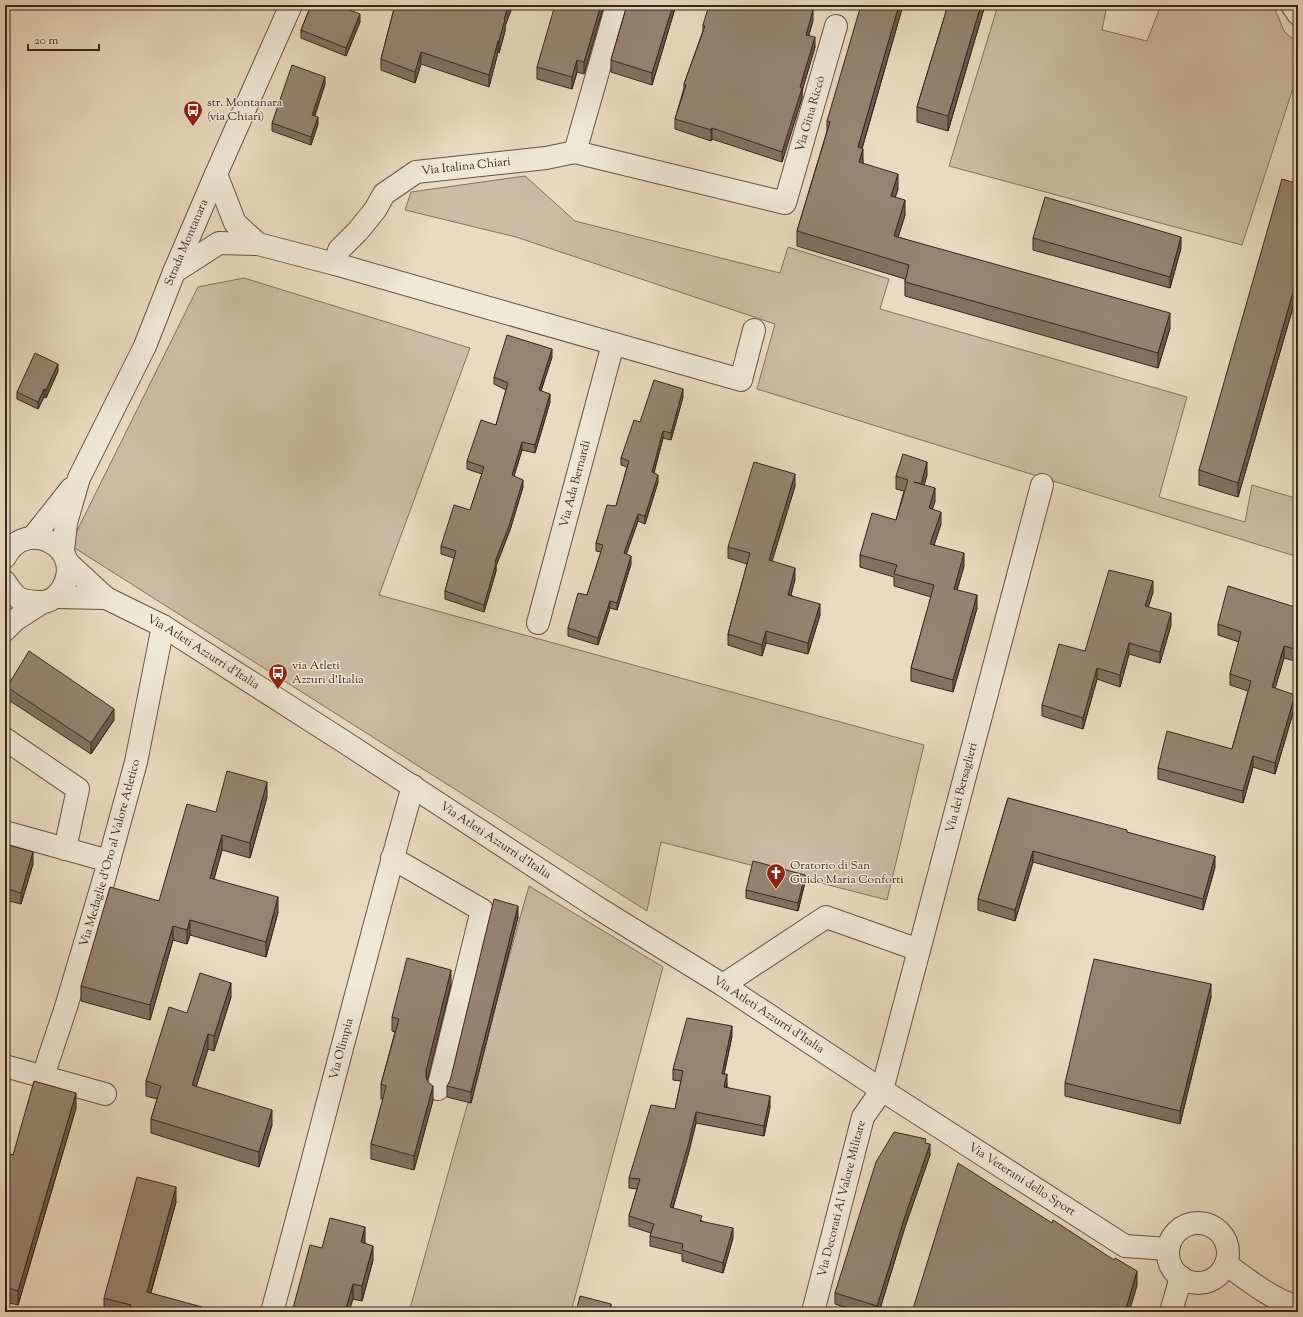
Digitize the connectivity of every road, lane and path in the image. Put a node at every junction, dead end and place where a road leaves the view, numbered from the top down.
1 (291, 5) edge
2 (617, 5) edge
3 (1292, 5) edge
4 (1298, 14) edge
5 (836, 26) dead end
6 (575, 152) junction
7 (216, 174) junction
8 (785, 203) joint
9 (197, 220) junction
10 (235, 223) junction
11 (219, 243) junction
12 (258, 244) junction
13 (335, 264) junction
14 (174, 272) junction
15 (754, 330) dead end
16 (613, 344) junction
17 (80, 478) junction
18 (1042, 485) dead end
19 (33, 537) junction
20 (5, 557) edge
21 (65, 557) junction
22 (5, 582) edge
23 (106, 598) junction
24 (49, 600) junction
25 (538, 624) dead end
26 (163, 626) junction
27 (5, 630) edge
28 (5, 739) edge
29 (413, 786) junction
30 (5, 832) edge
31 (65, 849) junction
32 (392, 858) junction
33 (109, 861) junction
34 (919, 950) junction
35 (723, 985) junction
36 (5, 1066) edge
37 (43, 1076) junction
38 (438, 1089) dead end
39 (882, 1090) junction
40 (105, 1094) dead end
41 (1168, 1249) junction
42 (1226, 1264) junction
43 (1181, 1277) junction
44 (1298, 1308) edge
45 (272, 1312) edge
46 (813, 1312) edge
47 (1171, 1312) edge

1 - 7 street, Strada Montanara
2 - 6 street
3 - 4 street
5 - 8 street, Via Gina Riccò
6 - 8 street, Via Italina Chiari
6 - 13 street, Via Italina Chiari
7 - 9 street, Strada Montanara
7 - 10 street
9 - 10 street
9 - 11 street
9 - 14 street, Strada Montanara
10 - 12 street
11 - 12 street
11 - 14 street
12 - 13 street
13 - 16 street
14 - 17 street, Strada Montanara
15 - 16 street
16 - 25 street, Via Ada Bernardi
17 - 19 street, Strada Montanara
17 - 21 street, Strada Montanara
18 - 34 street, Via dei Bersaglieri
19 - 20 street
19 - 21 street, Via Atleti Azzurri d'Italia
21 - 23 street, Via Atleti Azzurri d'Italia
21 - 24 street, Strada Montanara
22 - 24 street, Via Atleti Azzurri d'Italia
23 - 24 street, Via Atleti Azzurri d'Italia
23 - 26 street, Via Atleti Azzurri d'Italia
24 - 27 street
26 - 29 street, Via Atleti Azzurri d'Italia
26 - 33 street, Via Medaglie d'Oro al Valore Atletico
28 - 31 street
29 - 32 street, Via Olimpia
29 - 35 street, Via Atleti Azzurri d'Italia
30 - 31 street
31 - 33 street
32 - 38 street
32 - 45 street, Via Olimpia
33 - 37 street, Via Medaglie d'Oro al Valore Atletico
34 - 35 street
34 - 39 street, Via dei Bersaglieri
35 - 39 street, Via Atleti Azzurri d'Italia
36 - 37 street
37 - 40 street
39 - 41 street, Via Veterani dello Sport
39 - 46 street, Via Decorati Al Valore Militare
41 - 42 street
41 - 43 street
42 - 43 street
42 - 44 street
43 - 47 street

